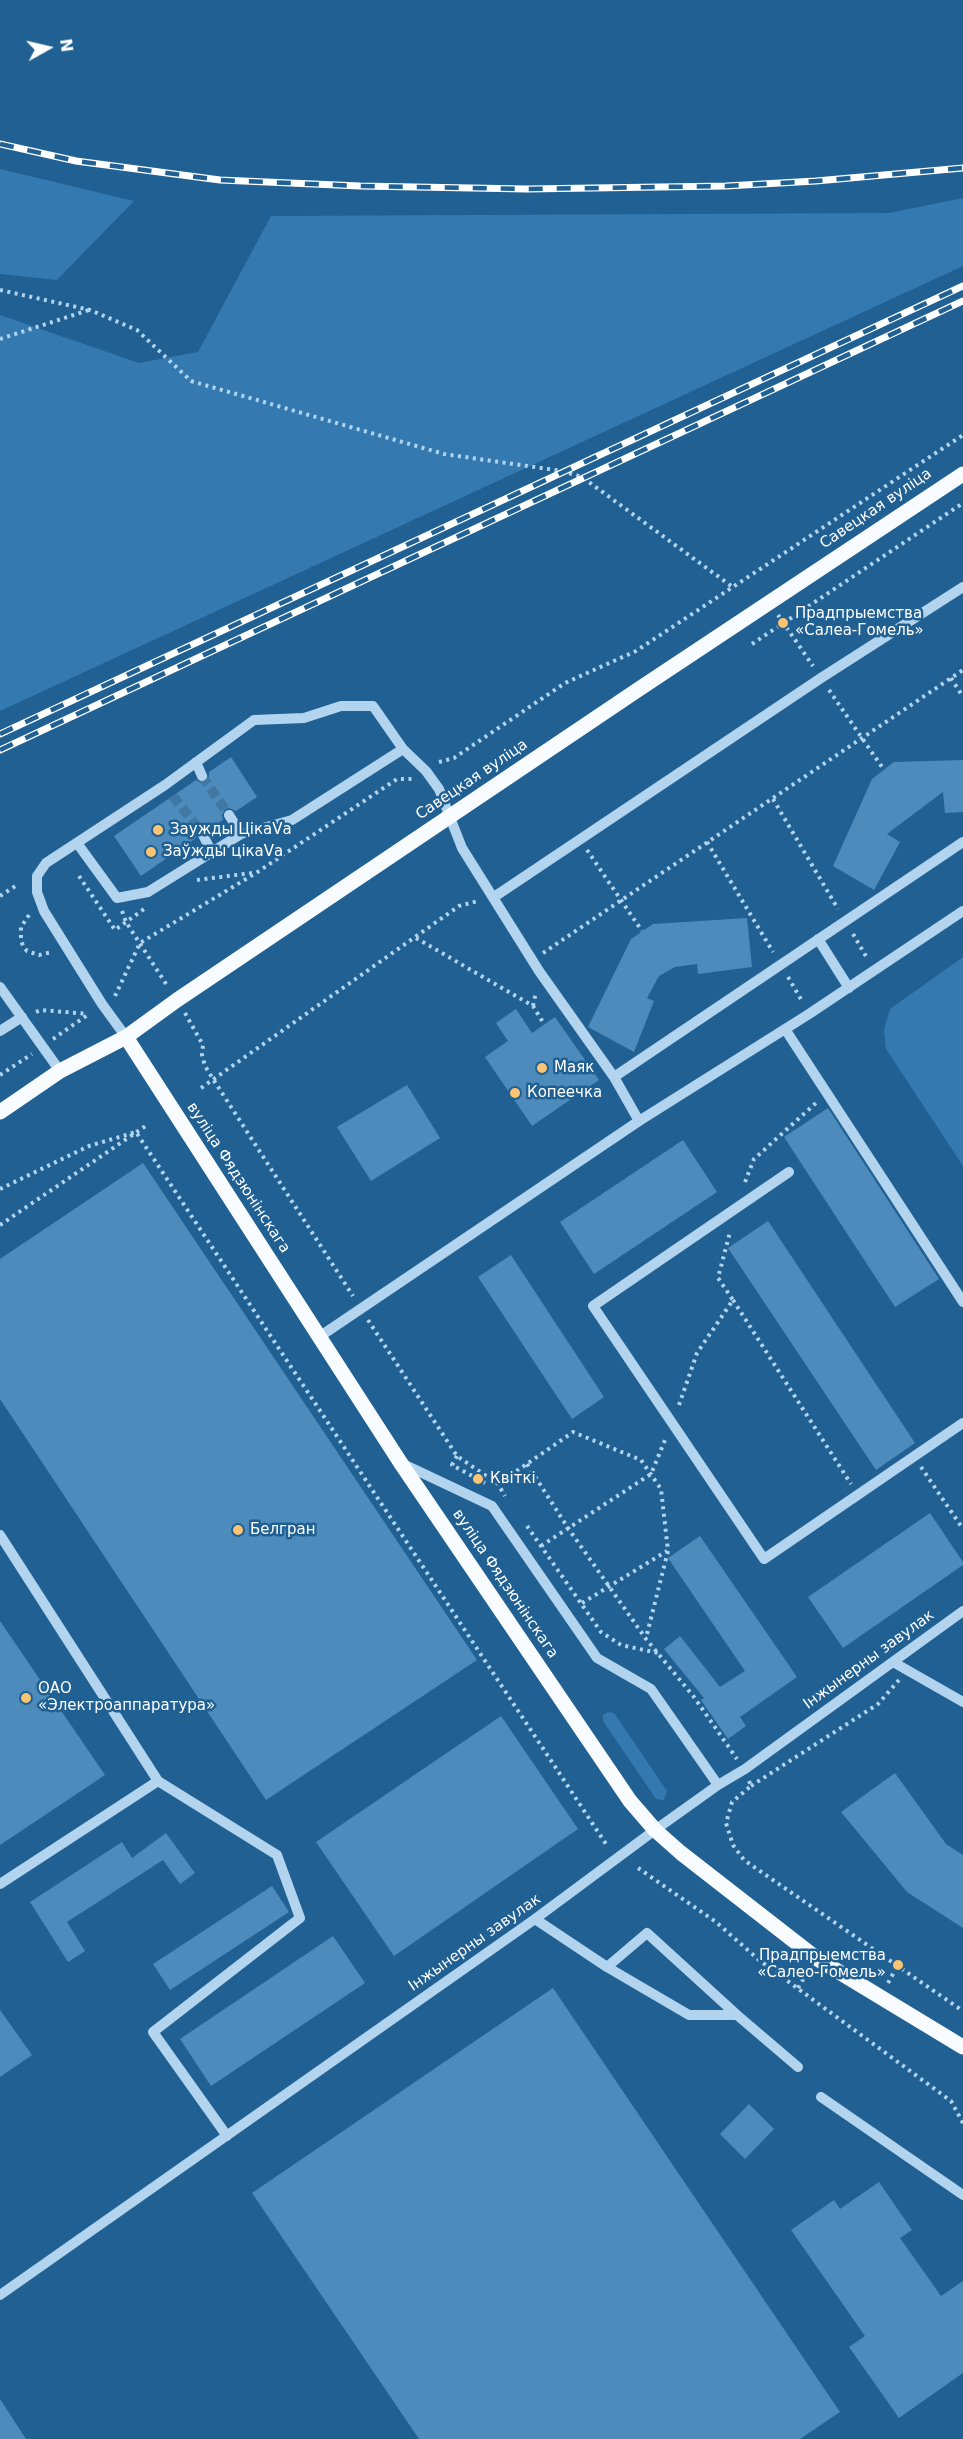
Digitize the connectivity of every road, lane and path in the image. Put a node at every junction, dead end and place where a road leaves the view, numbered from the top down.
1 (0, 290) edge
2 (90, 309) junction
3 (0, 339) edge
4 (963, 435) edge
5 (963, 474) edge
6 (963, 503) edge
7 (963, 587) edge
8 (734, 588) junction
9 (783, 623) junction
10 (752, 644) dead end
11 (963, 670) edge
12 (821, 678) junction
13 (951, 678) junction
14 (963, 697) edge
15 (862, 739) junction
16 (403, 749) junction
17 (196, 762) junction
18 (436, 763) dead end
19 (884, 770) dead end
20 (202, 776) tunnel mouth
21 (416, 779) dead end
22 (165, 785) junction
23 (173, 796) tunnel mouth
24 (773, 799) junction
25 (230, 815) tunnel mouth
26 (450, 817) junction
27 (202, 833) tunnel mouth
28 (241, 834) junction
29 (579, 840) junction
30 (707, 842) junction
31 (963, 842) edge
32 (77, 843) junction
33 (212, 853) junction
34 (17, 885) dead end
35 (0, 896) edge
36 (494, 897) junction
37 (117, 898) junction
38 (621, 900) junction
39 (963, 911) edge
40 (29, 915) dead end
41 (845, 921) junction
42 (642, 931) dead end
43 (416, 938) junction
44 (818, 939) junction
45 (140, 943) junction
46 (52, 952) dead end
47 (781, 965) junction
48 (539, 971) junction
49 (875, 971) junction
50 (0, 987) edge
51 (849, 988) junction
52 (115, 996) dead end
53 (177, 1000) junction
54 (533, 1006) junction
55 (89, 1014) dead end
56 (809, 1014) junction
57 (22, 1017) junction
58 (544, 1024) dead end
59 (785, 1029) junction
60 (0, 1031) edge
61 (126, 1037) junction
62 (60, 1071) junction
63 (614, 1077) junction
64 (213, 1079) junction
65 (201, 1088) dead end
66 (827, 1092) junction
67 (0, 1112) edge
68 (639, 1120) junction
69 (147, 1125) dead end
70 (136, 1132) junction
71 (789, 1173) dead end
72 (0, 1189) edge
73 (736, 1208) junction
74 (0, 1225) edge
75 (733, 1300) junction
76 (963, 1302) edge
77 (361, 1308) junction
78 (320, 1337) junction
79 (963, 1423) edge
80 (673, 1424) junction
81 (457, 1456) junction
82 (914, 1457) junction
83 (400, 1462) junction
84 (527, 1464) junction
85 (651, 1474) junction
86 (498, 1484) junction
87 (503, 1493) junction
88 (858, 1496) junction
89 (509, 1502) dead end
90 (522, 1519) dead end
91 (568, 1528) junction
92 (963, 1528) edge
93 (0, 1535) edge
94 (541, 1546) junction
95 (668, 1551) junction
96 (609, 1587) junction
97 (582, 1603) junction
98 (963, 1611) edge
99 (646, 1639) junction
100 (658, 1653) junction
101 (893, 1662) junction
102 (907, 1670) junction
103 (963, 1702) edge
104 (745, 1769) junction
105 (158, 1781) junction
106 (718, 1785) junction
107 (752, 1786) junction
108 (655, 1830) junction
109 (608, 1848) dead end
110 (638, 1868) dead end
111 (0, 1884) edge
112 (536, 1919) junction
113 (607, 1967) junction
114 (963, 2011) edge
115 (737, 2015) junction
116 (963, 2047) edge
117 (798, 2067) dead end
118 (821, 2097) dead end
119 (963, 2123) edge
120 (227, 2136) junction
121 (963, 2195) edge
122 (0, 2295) edge

1 - 2 path
2 - 3 path
2 - 8 path
4 - 8 path
5 - 26 main road, Савецкая вуліца
6 - 9 path
7 - 12 street
8 - 18 path
9 - 10 path
9 - 12 path
11 - 13 path
12 - 15 path
12 - 29 street
13 - 14 path
13 - 15 path
15 - 19 path
15 - 24 path
16 - 17 street
16 - 26 street
16 - 28 street
17 - 20 street
17 - 22 street
21 - 45 path
22 - 23 street
22 - 32 street
24 - 30 path
24 - 41 path
25 - 28 street
26 - 36 street
26 - 53 main road, Савецкая вуліца
27 - 33 street
28 - 33 street
29 - 36 street
29 - 38 path
30 - 38 path
30 - 47 path
31 - 41 street
32 - 37 street
32 - 61 street
33 - 37 street
34 - 35 path
36 - 43 path
36 - 48 street
37 - 45 path
38 - 42 path
38 - 48 path
39 - 49 street
40 - 46 path
41 - 44 street
41 - 49 path
43 - 54 path
43 - 64 path
44 - 47 street
44 - 51 street
45 - 52 path
45 - 53 path
47 - 56 path
47 - 63 street
48 - 54 path
48 - 63 street
49 - 51 street
50 - 57 street
51 - 56 street
53 - 61 main road, Савецкая вуліца
53 - 64 path
54 - 58 path
55 - 57 path
56 - 59 street
57 - 60 street
57 - 62 street
59 - 66 street
59 - 68 street
61 - 62 main road, Савецкая вуліца
61 - 78 main road, вуліца Фядзюнінскага
62 - 67 main road, Савецкая вуліца
63 - 68 street
64 - 65 path
64 - 77 path
66 - 73 path
66 - 76 street
68 - 77 street
69 - 70 path
70 - 72 path
70 - 74 path
70 - 109 path
71 - 73 street
73 - 75 path
73 - 80 street
75 - 80 path
75 - 88 path
77 - 78 street
77 - 81 path
78 - 83 main road, вуліца Фядзюнінскага
79 - 82 street
80 - 85 path
80 - 88 street
81 - 86 path
81 - 87 path
82 - 88 street
82 - 92 path
83 - 106 street
83 - 108 main road, вуліца Фядзюнінскага
84 - 85 path
84 - 86 path
84 - 91 path
85 - 91 path
85 - 95 path
86 - 87 path
87 - 89 path
90 - 94 path
91 - 94 path
91 - 96 path
93 - 105 street
94 - 97 path
95 - 96 path
95 - 99 path
96 - 97 path
96 - 99 path
97 - 100 path
98 - 101 street, Інжынерны завулак
99 - 100 path
100 - 104 path
101 - 102 street
101 - 104 street, Інжынерны завулак
102 - 103 street
102 - 107 path
104 - 106 street, Інжынерны завулак
104 - 107 path
105 - 111 street
105 - 120 street
106 - 108 street, Інжынерны завулак
107 - 114 path
108 - 112 street, Інжынерны завулак
108 - 116 main road, вуліца Фядзюнінскага
110 - 119 path
112 - 113 street
112 - 120 street, Інжынерны завулак
113 - 115 street
113 - 115 street
115 - 117 street
118 - 121 street
120 - 122 street, Інжынерны завулак

